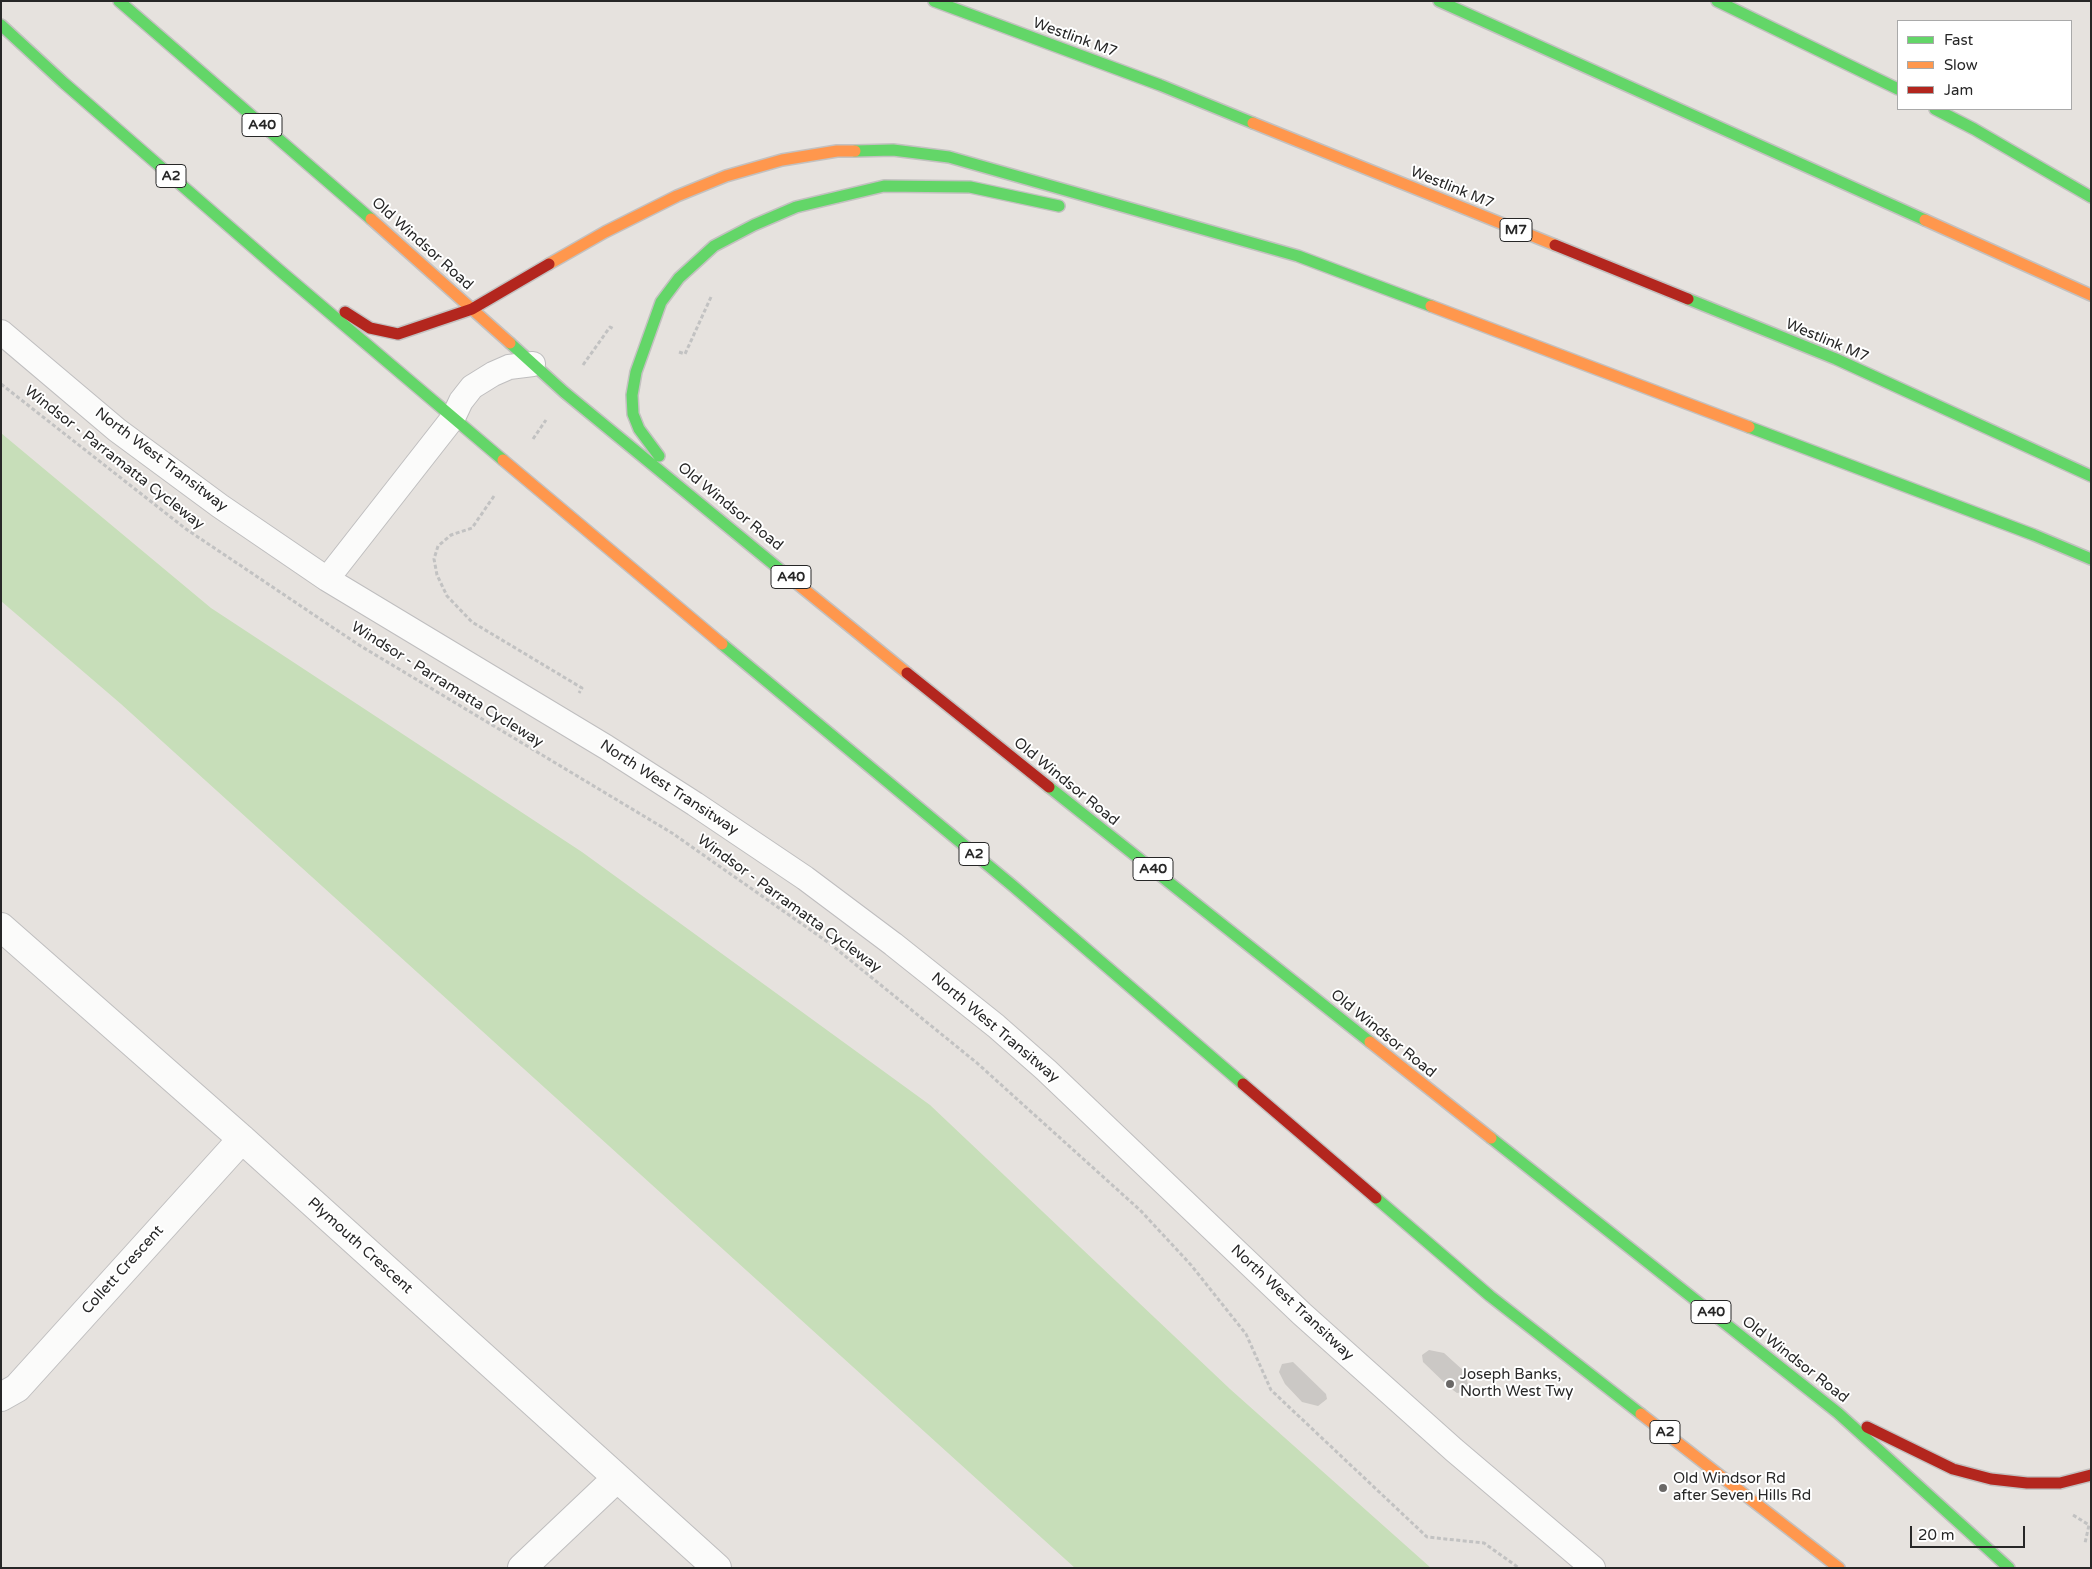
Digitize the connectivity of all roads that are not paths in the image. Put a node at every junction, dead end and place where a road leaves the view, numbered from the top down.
1 (120, 1) edge
2 (934, 1) edge
3 (1439, 1) edge
4 (1717, 1) edge
5 (1, 24) edge
6 (1897, 88) edge
7 (1937, 110) edge
8 (2091, 197) edge
9 (1066, 207) dead end
10 (1134, 221) dead end
11 (1298, 256) junction
12 (278, 269) junction
13 (2091, 295) edge
14 (472, 309) junction
15 (1, 332) edge
16 (533, 364) junction
17 (453, 418) junction
18 (2091, 476) edge
19 (679, 485) junction
20 (2091, 560) edge
21 (327, 579) junction
22 (1, 927) edge
23 (242, 1139) junction
24 (1, 1396) edge
25 (1838, 1413) junction
26 (2091, 1475) edge
27 (617, 1478) junction
28 (522, 1568) edge
29 (717, 1568) edge
30 (1592, 1568) edge
31 (1839, 1568) edge
32 (2009, 1568) edge

1 - 14 highway, Old Windsor Road / A40
2 - 18 highway, Westlink M7 / M7
3 - 13 highway
4 - 6 highway
5 - 12 highway, A2
7 - 8 highway
9 - 19 highway
10 - 11 highway
11 - 14 highway
11 - 20 highway
12 - 14 highway
12 - 17 highway, A2
14 - 16 highway, Old Windsor Road / A40
15 - 21 lane, North West Transitway
16 - 17 lane
16 - 19 highway, Old Windsor Road / A40
17 - 21 lane
17 - 31 highway, A2
19 - 25 highway, Old Windsor Road / A40
21 - 30 lane, North West Transitway
22 - 23 street, Plymouth Crescent
23 - 24 street, Collett Crescent
23 - 27 street, Plymouth Crescent
25 - 26 highway
25 - 32 highway, Old Windsor Road / A40
27 - 28 street
27 - 29 street, Plymouth Crescent

